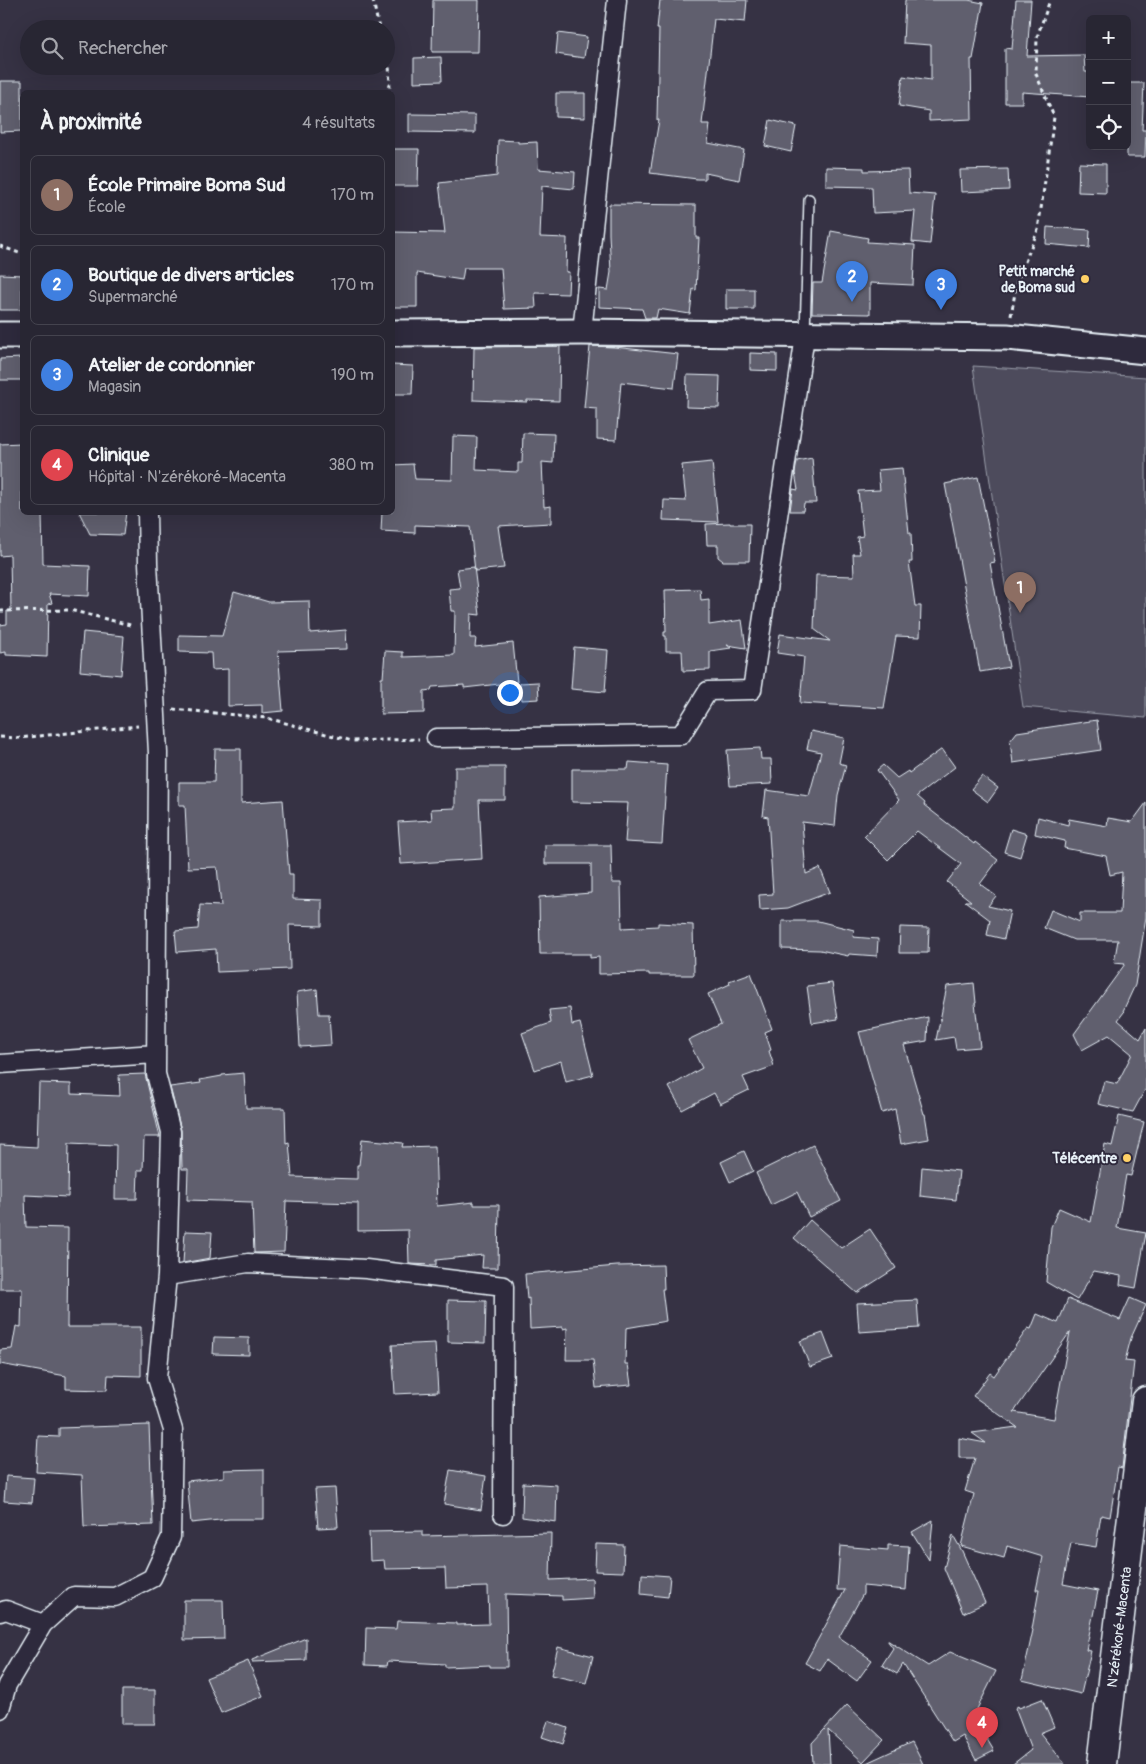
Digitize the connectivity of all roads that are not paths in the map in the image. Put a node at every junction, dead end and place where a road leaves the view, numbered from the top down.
1 (617, 0) edge
2 (810, 199) dead end
3 (582, 332) junction
4 (395, 333) edge
5 (0, 335) edge
6 (20, 335) edge
7 (805, 336) junction
8 (1146, 351) edge
9 (147, 515) edge
10 (436, 738) road end
11 (156, 1054) junction
12 (0, 1064) edge
13 (167, 1276) junction
14 (1146, 1401) edge
15 (503, 1514) dead end
16 (0, 1612) edge
17 (43, 1624) junction
18 (0, 1709) edge
19 (1102, 1764) edge

1 - 3 street
2 - 7 lane
3 - 4 street
3 - 7 street
5 - 6 street
7 - 8 street
7 - 10 street
9 - 11 street
11 - 12 street
11 - 13 street
13 - 15 street
13 - 17 street
14 - 19 highway, N'zérékoré-Macenta
16 - 17 street
17 - 18 street

